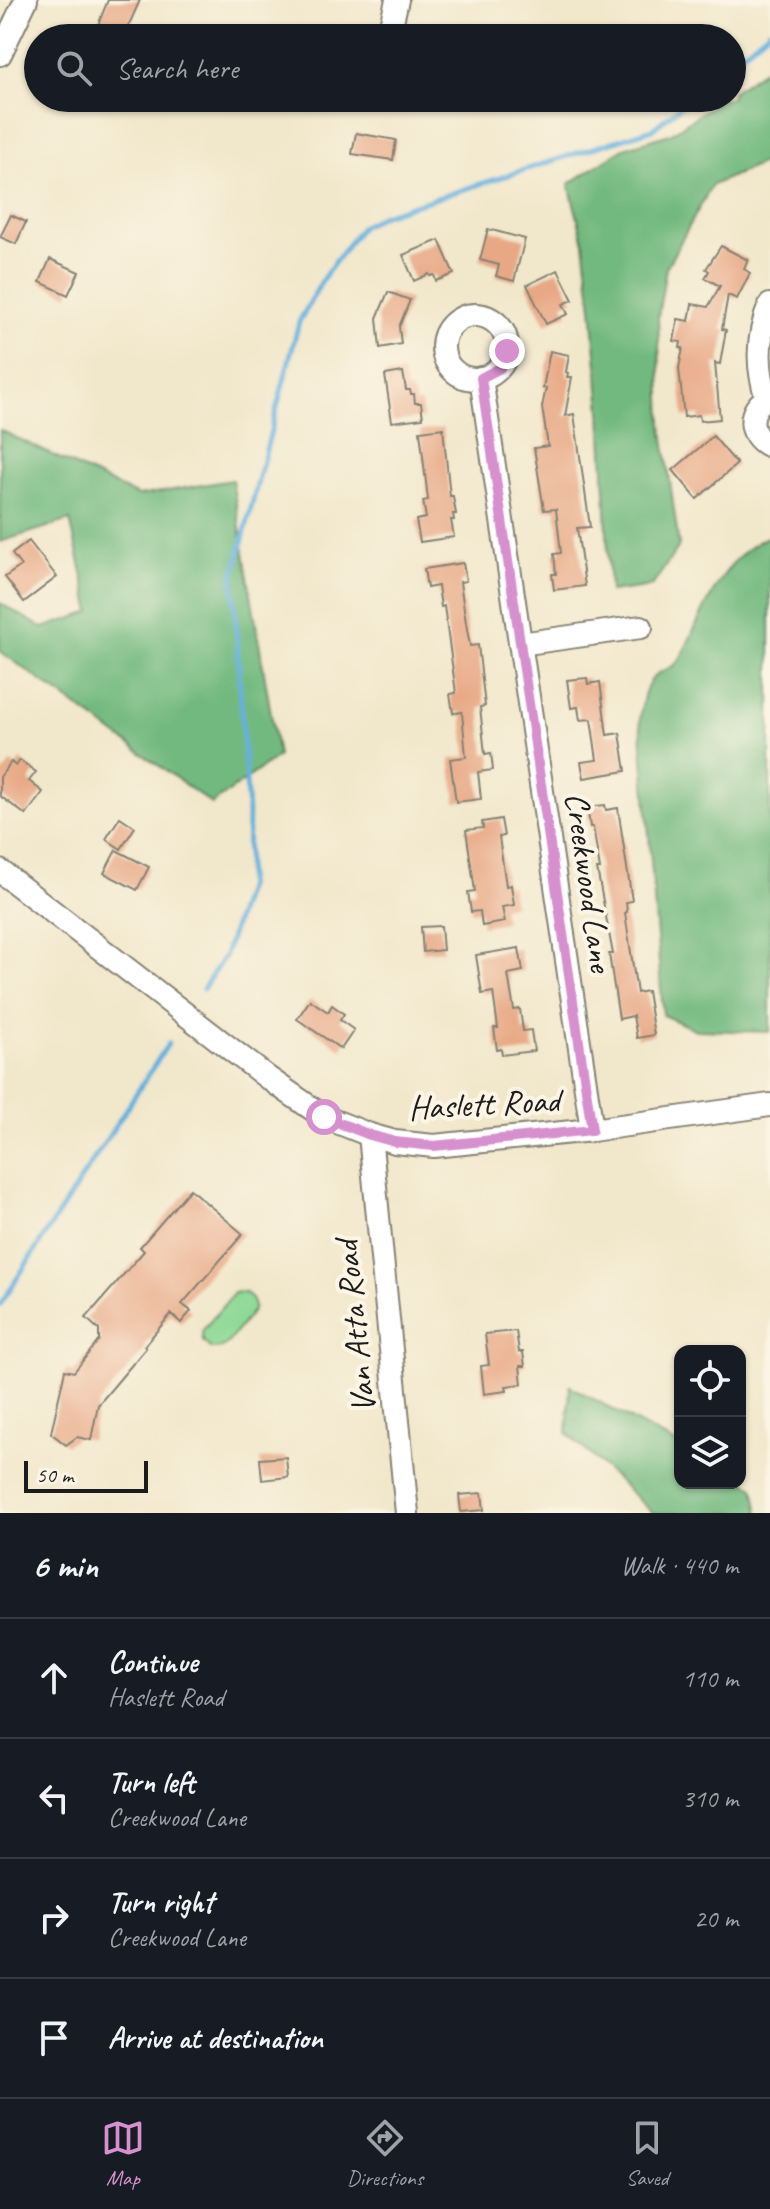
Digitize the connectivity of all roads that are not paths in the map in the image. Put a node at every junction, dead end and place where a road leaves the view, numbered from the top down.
1 (26, 0) edge
2 (397, 0) edge
3 (391, 24) edge
4 (0, 54) edge
5 (770, 305) edge
6 (481, 378) dead end
7 (769, 398) edge
8 (770, 446) edge
9 (641, 627) dead end
10 (520, 644) junction
11 (0, 871) edge
12 (770, 1105) edge
13 (592, 1130) junction
14 (370, 1135) junction
15 (407, 1513) edge

1 - 4 street
2 - 3 street
5 - 7 street
6 - 10 street, Creekwood Lane
7 - 8 street
9 - 10 street
10 - 13 street, Creekwood Lane
11 - 14 street, Haslett Road
12 - 13 street, Haslett Road
13 - 14 street, Haslett Road
14 - 15 street, Van Atta Road

